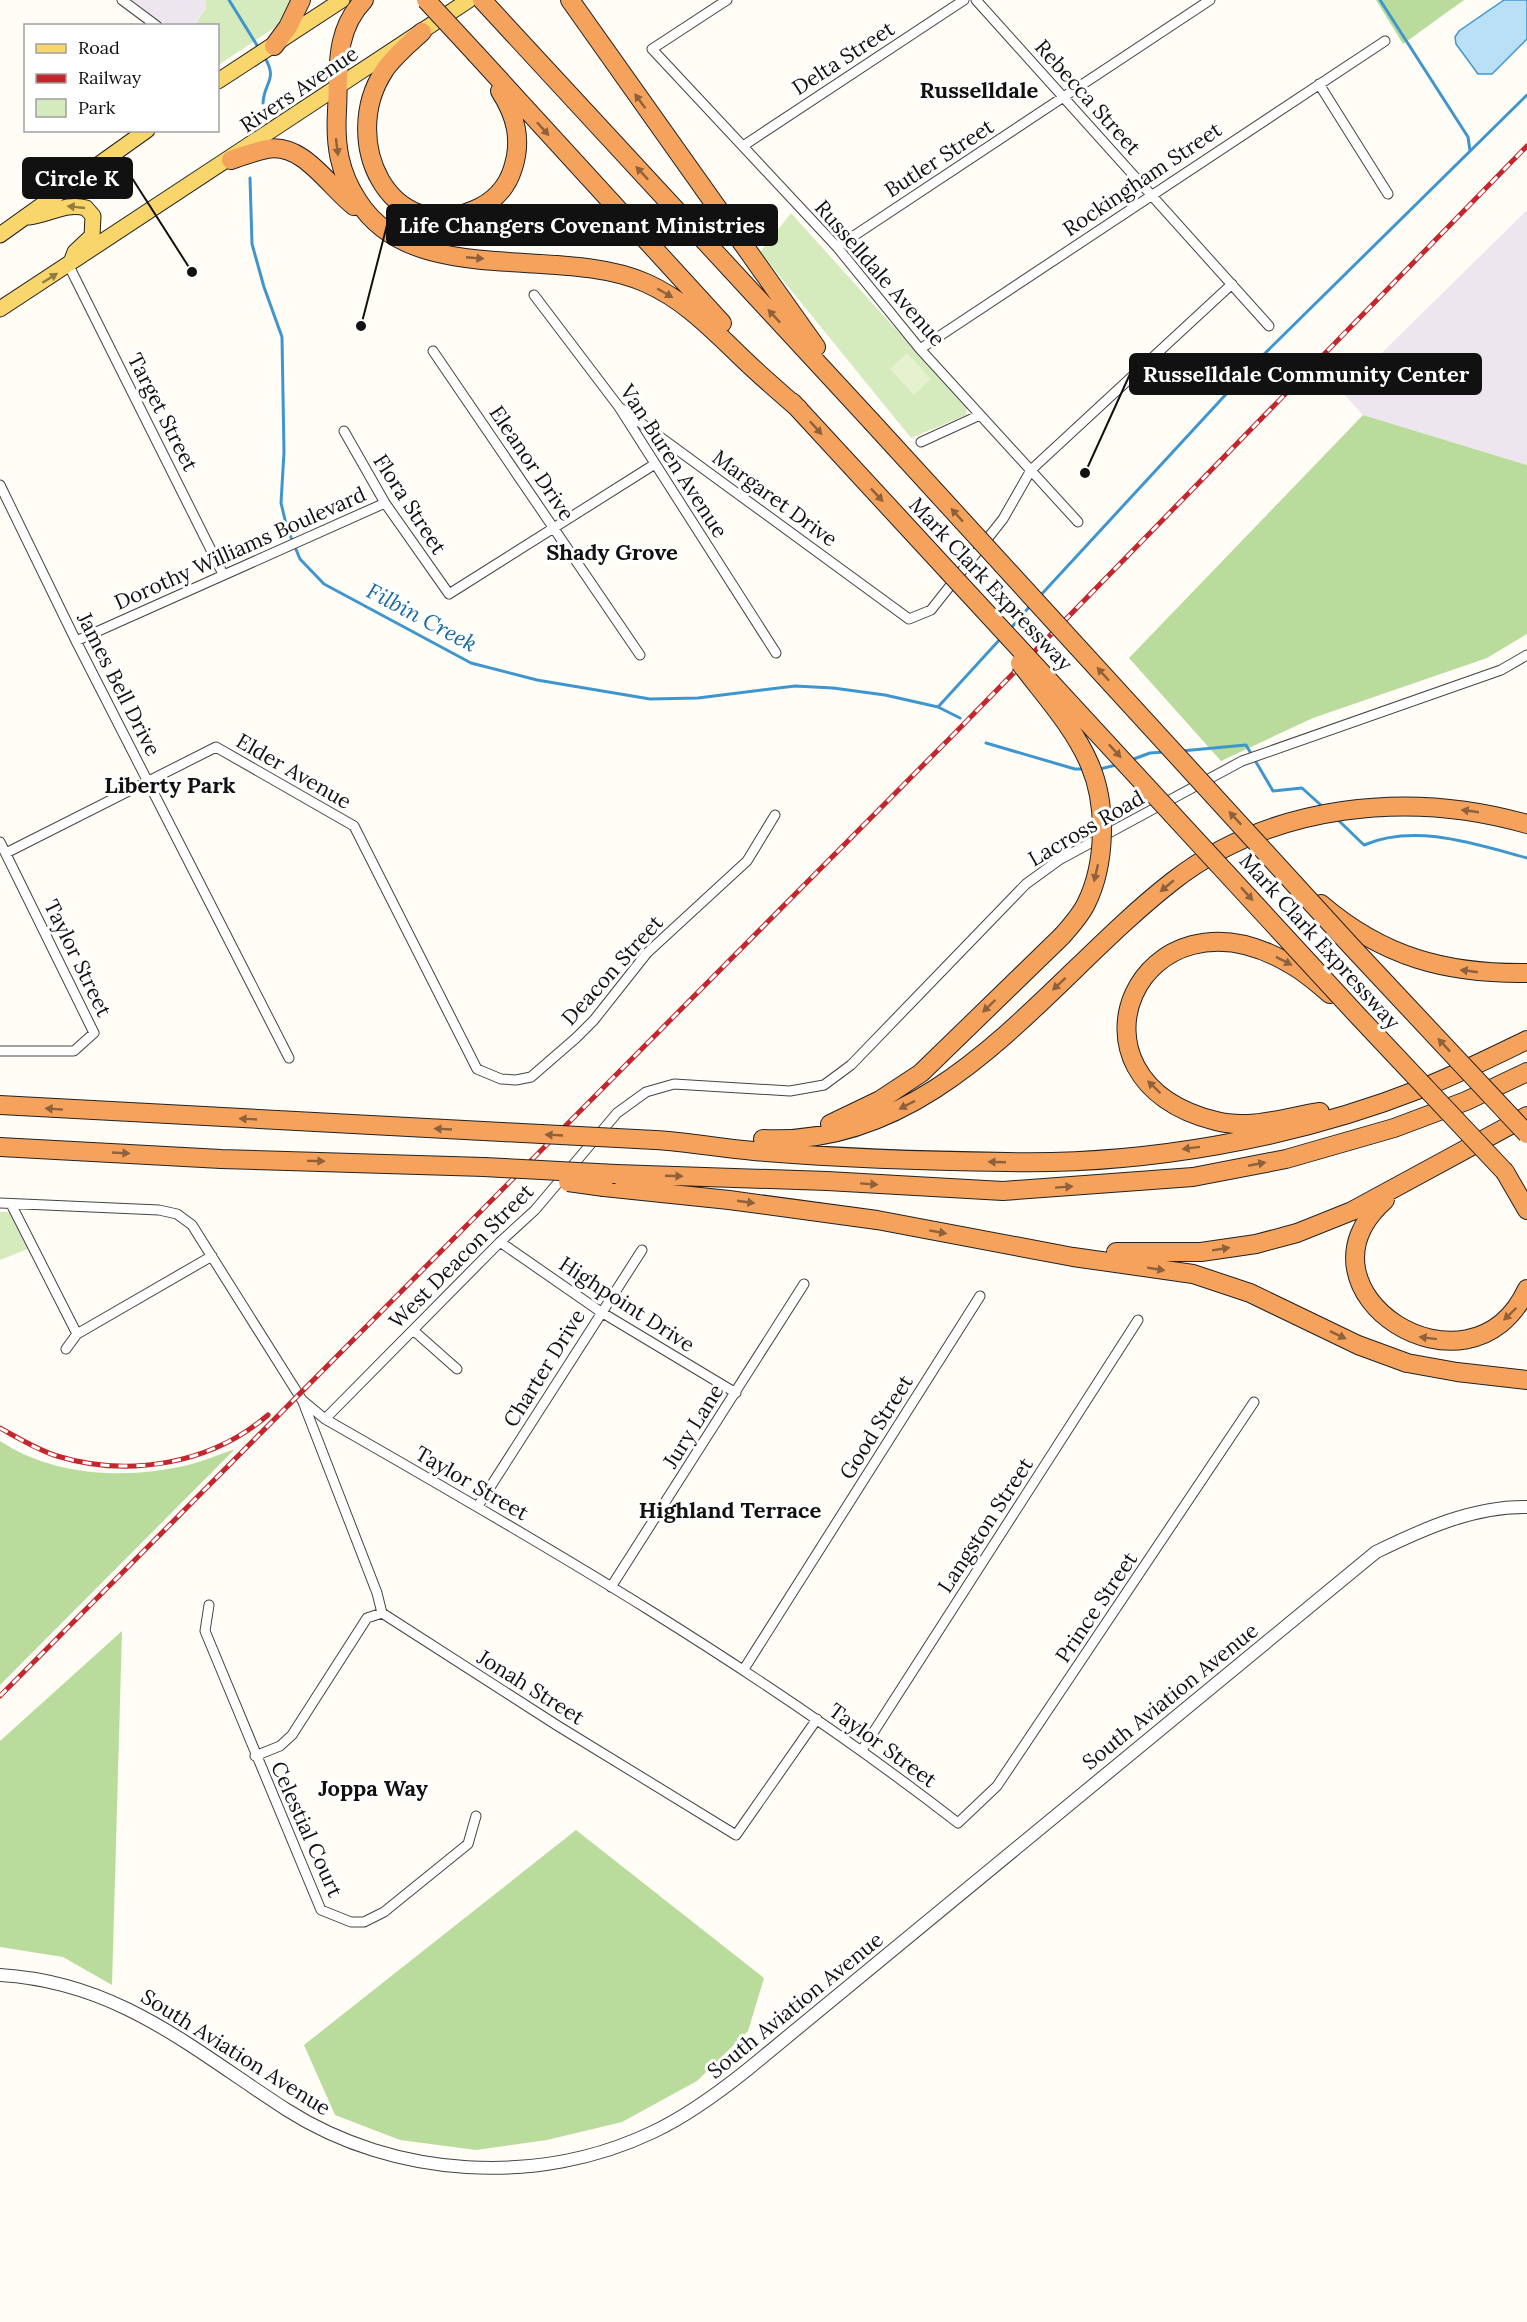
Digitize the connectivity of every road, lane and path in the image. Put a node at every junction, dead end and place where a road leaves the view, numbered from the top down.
1 (122, 0) edge
2 (301, 0) edge
3 (342, 0) edge
4 (363, 0) edge
5 (426, 0) edge
6 (469, 0) edge
7 (482, 0) edge
8 (570, 0) edge
9 (727, 0) edge
10 (964, 0) edge
11 (976, 0) edge
12 (1210, 0) edge
13 (154, 24) edge
14 (422, 32) junction
15 (1385, 41) dead end
16 (274, 46) junction
17 (476, 54) junction
18 (219, 78) edge
19 (1319, 84) junction
20 (338, 88) junction
21 (1065, 97) junction
22 (144, 132) edge
23 (743, 146) junction
24 (231, 160) junction
25 (1388, 194) dead end
26 (1152, 195) junction
27 (26, 217) junction
28 (375, 222) junction
29 (0, 235) edge
30 (837, 247) junction
31 (69, 266) junction
32 (1232, 284) junction
33 (534, 295) dead end
34 (1, 309) edge
35 (1269, 326) dead end
36 (920, 349) junction
37 (434, 351) dead end
38 (619, 407) junction
39 (798, 409) junction
40 (980, 415) junction
41 (871, 421) junction
42 (344, 431) dead end
43 (921, 442) dead end
44 (655, 464) junction
45 (1031, 470) junction
46 (0, 485) edge
47 (385, 503) junction
48 (1078, 522) dead end
49 (554, 528) junction
50 (947, 570) junction
51 (224, 574) junction
52 (76, 641) junction
53 (776, 653) dead end
54 (640, 655) dead end
55 (1527, 655) edge
56 (149, 783) junction
57 (775, 815) dead end
58 (1527, 824) edge
59 (0, 842) edge
60 (6, 853) junction
61 (1289, 876) junction
62 (1527, 974) edge
63 (1359, 1017) junction
64 (1527, 1040) edge
65 (0, 1051) edge
66 (289, 1058) dead end
67 (477, 1069) joint
68 (1527, 1072) edge
69 (1390, 1100) junction
70 (0, 1106) edge
71 (617, 1113) joint
72 (1527, 1116) edge
73 (1527, 1134) edge
74 (743, 1138) junction
75 (699, 1143) junction
76 (0, 1147) edge
77 (1505, 1172) junction
78 (1416, 1178) junction
79 (610, 1181) junction
80 (1527, 1194) edge
81 (0, 1203) edge
82 (11, 1204) junction
83 (1527, 1210) edge
84 (500, 1242) junction
85 (1016, 1246) junction
86 (642, 1250) dead end
87 (212, 1256) junction
88 (804, 1284) dead end
89 (1527, 1289) edge
90 (980, 1296) dead end
91 (601, 1312) junction
92 (1138, 1320) dead end
93 (413, 1330) junction
94 (77, 1334) junction
95 (66, 1349) dead end
96 (457, 1369) dead end
97 (1527, 1380) edge
98 (736, 1393) junction
99 (302, 1400) junction
100 (1254, 1402) dead end
101 (325, 1419) junction
102 (478, 1506) junction
103 (1527, 1507) edge
104 (611, 1587) junction
105 (209, 1605) dead end
106 (381, 1613) junction
107 (744, 1669) junction
108 (817, 1719) junction
109 (861, 1750) junction
110 (255, 1756) junction
111 (476, 1816) dead end
112 (958, 1823) joint
113 (0, 1975) edge

1 - 13 street
2 - 16 highway
3 - 16 main road
4 - 20 highway
5 - 17 highway, Mark Clark Expressway, bridge
6 - 14 main road, Rivers Avenue
41 -> 7 highway, Mark Clark Expressway
41 -> 8 highway
9 - 23 street, Russelldale Avenue
10 - 23 street, Delta Street
11 - 21 street, Rebecca Street
12 - 21 street, Butler Street
14 - 17 highway
14 - 20 main road, Rivers Avenue
15 - 19 street, Rockingham Street
16 - 18 main road
17 -> 39 highway, Mark Clark Expressway
19 - 25 street
19 - 26 street, Rockingham Street
20 - 24 main road, Rivers Avenue
20 -> 28 highway
21 - 26 street, Rebecca Street
21 - 30 street, Butler Street
22 - 27 main road
23 - 30 street, Russelldale Avenue
24 - 28 highway
24 - 31 main road, Rivers Avenue
26 - 32 street, Rebecca Street
26 - 36 street, Rockingham Street
27 - 29 main road
31 -> 27 main road
28 -> 39 highway
30 - 36 street, Russelldale Avenue
34 -> 31 main road, Rivers Avenue
31 - 51 street, Target Street
32 - 35 street, Rebecca Street
32 - 45 street
33 - 38 street, Van Buren Avenue
36 - 40 street, Russelldale Avenue
37 - 49 street, Eleanor Drive
38 - 44 street, Van Buren Avenue
38 - 45 street, Margaret Drive
39 -> 50 highway, Mark Clark Expressway
40 - 43 street
40 - 45 street, Russelldale Avenue
61 -> 41 highway, Mark Clark Expressway, bridge
42 - 47 street, Flora Street
44 - 49 street
44 - 53 street, Van Buren Avenue
45 - 48 street, Russelldale Avenue
46 - 52 street, James Bell Drive
47 - 49 street, Flora Street
47 - 51 street, Dorothy Williams Boulevard
49 - 54 street, Eleanor Drive
50 -> 63 highway, Mark Clark Expressway, bridge
50 -> 74 highway, bridge
51 - 52 street, Dorothy Williams Boulevard
52 - 56 street, James Bell Drive
55 - 71 street, Lacross Road
56 - 60 street, Elder Avenue
56 - 66 street, James Bell Drive
56 - 67 street, Elder Avenue
57 - 67 street, Deacon Street
58 -> 74 highway, bridge
59 - 60 street, Taylor Street
60 - 65 street, Taylor Street
62 -> 61 highway, bridge
73 -> 61 highway, Mark Clark Expressway, bridge
69 -> 63 highway, bridge
63 - 77 highway, Mark Clark Expressway, bridge
64 - 69 highway
79 -> 68 highway
69 -> 75 highway
75 -> 70 highway, bridge
71 - 84 street, West Deacon Street
72 - 78 highway
74 - 75 highway
76 -> 79 highway, bridge
77 - 80 highway, Mark Clark Expressway
77 - 83 highway
85 -> 78 highway
89 -> 78 highway
79 -> 85 highway
81 - 82 street, Taylor Street
82 - 87 street, Taylor Street
82 - 94 street
84 - 91 street, Highpoint Drive
84 - 93 street, West Deacon Street
85 -> 97 highway
86 - 91 street, Charter Drive
87 - 94 street
87 - 99 street, Taylor Street
88 - 98 street, Jury Lane
90 - 107 street, Good Street
91 - 98 street, Highpoint Drive
91 - 102 street, Charter Drive
92 - 109 street, Langston Street
93 - 96 street
93 - 101 street, West Deacon Street
94 - 95 street
98 - 104 street, Jury Lane
99 - 101 street, Taylor Street
99 - 106 street
100 - 112 street, Prince Street
101 - 102 street, Taylor Street
102 - 104 street, Taylor Street
103 - 113 street, South Aviation Avenue
104 - 107 street, Taylor Street
105 - 110 street, Celestial Court
106 - 108 street, Jonah Street
106 - 110 street
107 - 108 street, Taylor Street
108 - 109 street, Taylor Street
109 - 112 street, Taylor Street
110 - 111 street, Celestial Court

